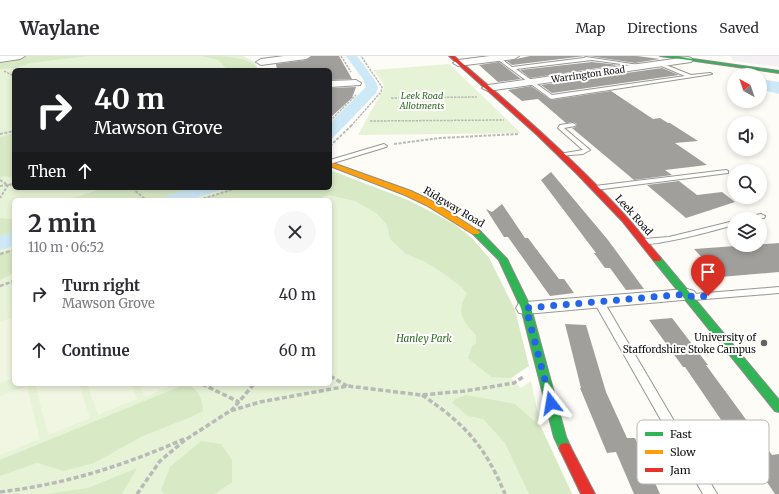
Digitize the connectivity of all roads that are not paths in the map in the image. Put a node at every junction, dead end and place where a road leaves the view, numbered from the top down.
1 (20, 56) edge
2 (252, 56) edge
3 (306, 56) edge
4 (514, 56) edge
5 (573, 56) edge
6 (497, 57) edge
7 (0, 59) edge
8 (454, 59) edge
9 (591, 59) junction
10 (662, 60) edge
11 (688, 60) joint
12 (262, 66) edge
13 (643, 66) junction
14 (512, 68) junction
15 (779, 72) edge
16 (710, 74) dead end
17 (691, 77) junction
18 (530, 82) junction
19 (356, 83) road end
20 (332, 84) edge
21 (488, 88) junction
22 (574, 125) dead end
23 (384, 146) road end
24 (561, 155) junction
25 (332, 162) edge
26 (332, 164) edge
27 (726, 172) dead end
28 (595, 188) junction
29 (727, 225) edge
30 (643, 242) junction
31 (779, 290) edge
32 (687, 294) junction
33 (599, 302) junction
34 (526, 308) junction
35 (779, 408) edge
36 (667, 420) edge
37 (704, 484) edge
38 (588, 494) edge
39 (710, 494) edge

1 - 7 street
2 - 12 street
3 - 12 street
4 - 6 street
5 - 9 lane
6 - 8 street
6 - 14 lane
8 - 21 main road, Leek Road
9 - 13 lane
9 - 14 lane
10 - 11 street, Warrington Road
10 - 13 street, Warrington Road
10 - 17 lane
11 - 15 main road
13 - 18 street, Warrington Road
14 - 18 lane
16 - 17 lane
17 - 18 lane
18 - 21 street, Warrington Road
19 - 20 street
21 - 24 main road, Leek Road
22 - 24 lane
23 - 25 lane
24 - 28 main road, Leek Road
26 - 34 main road, Ridgway Road
27 - 28 lane
28 - 30 main road, Leek Road
29 - 30 lane
30 - 32 main road, Leek Road
31 - 32 lane
32 - 33 street
32 - 35 main road, Leek Road
33 - 34 street
33 - 36 lane
34 - 38 main road, Ridgway Road
37 - 39 lane

